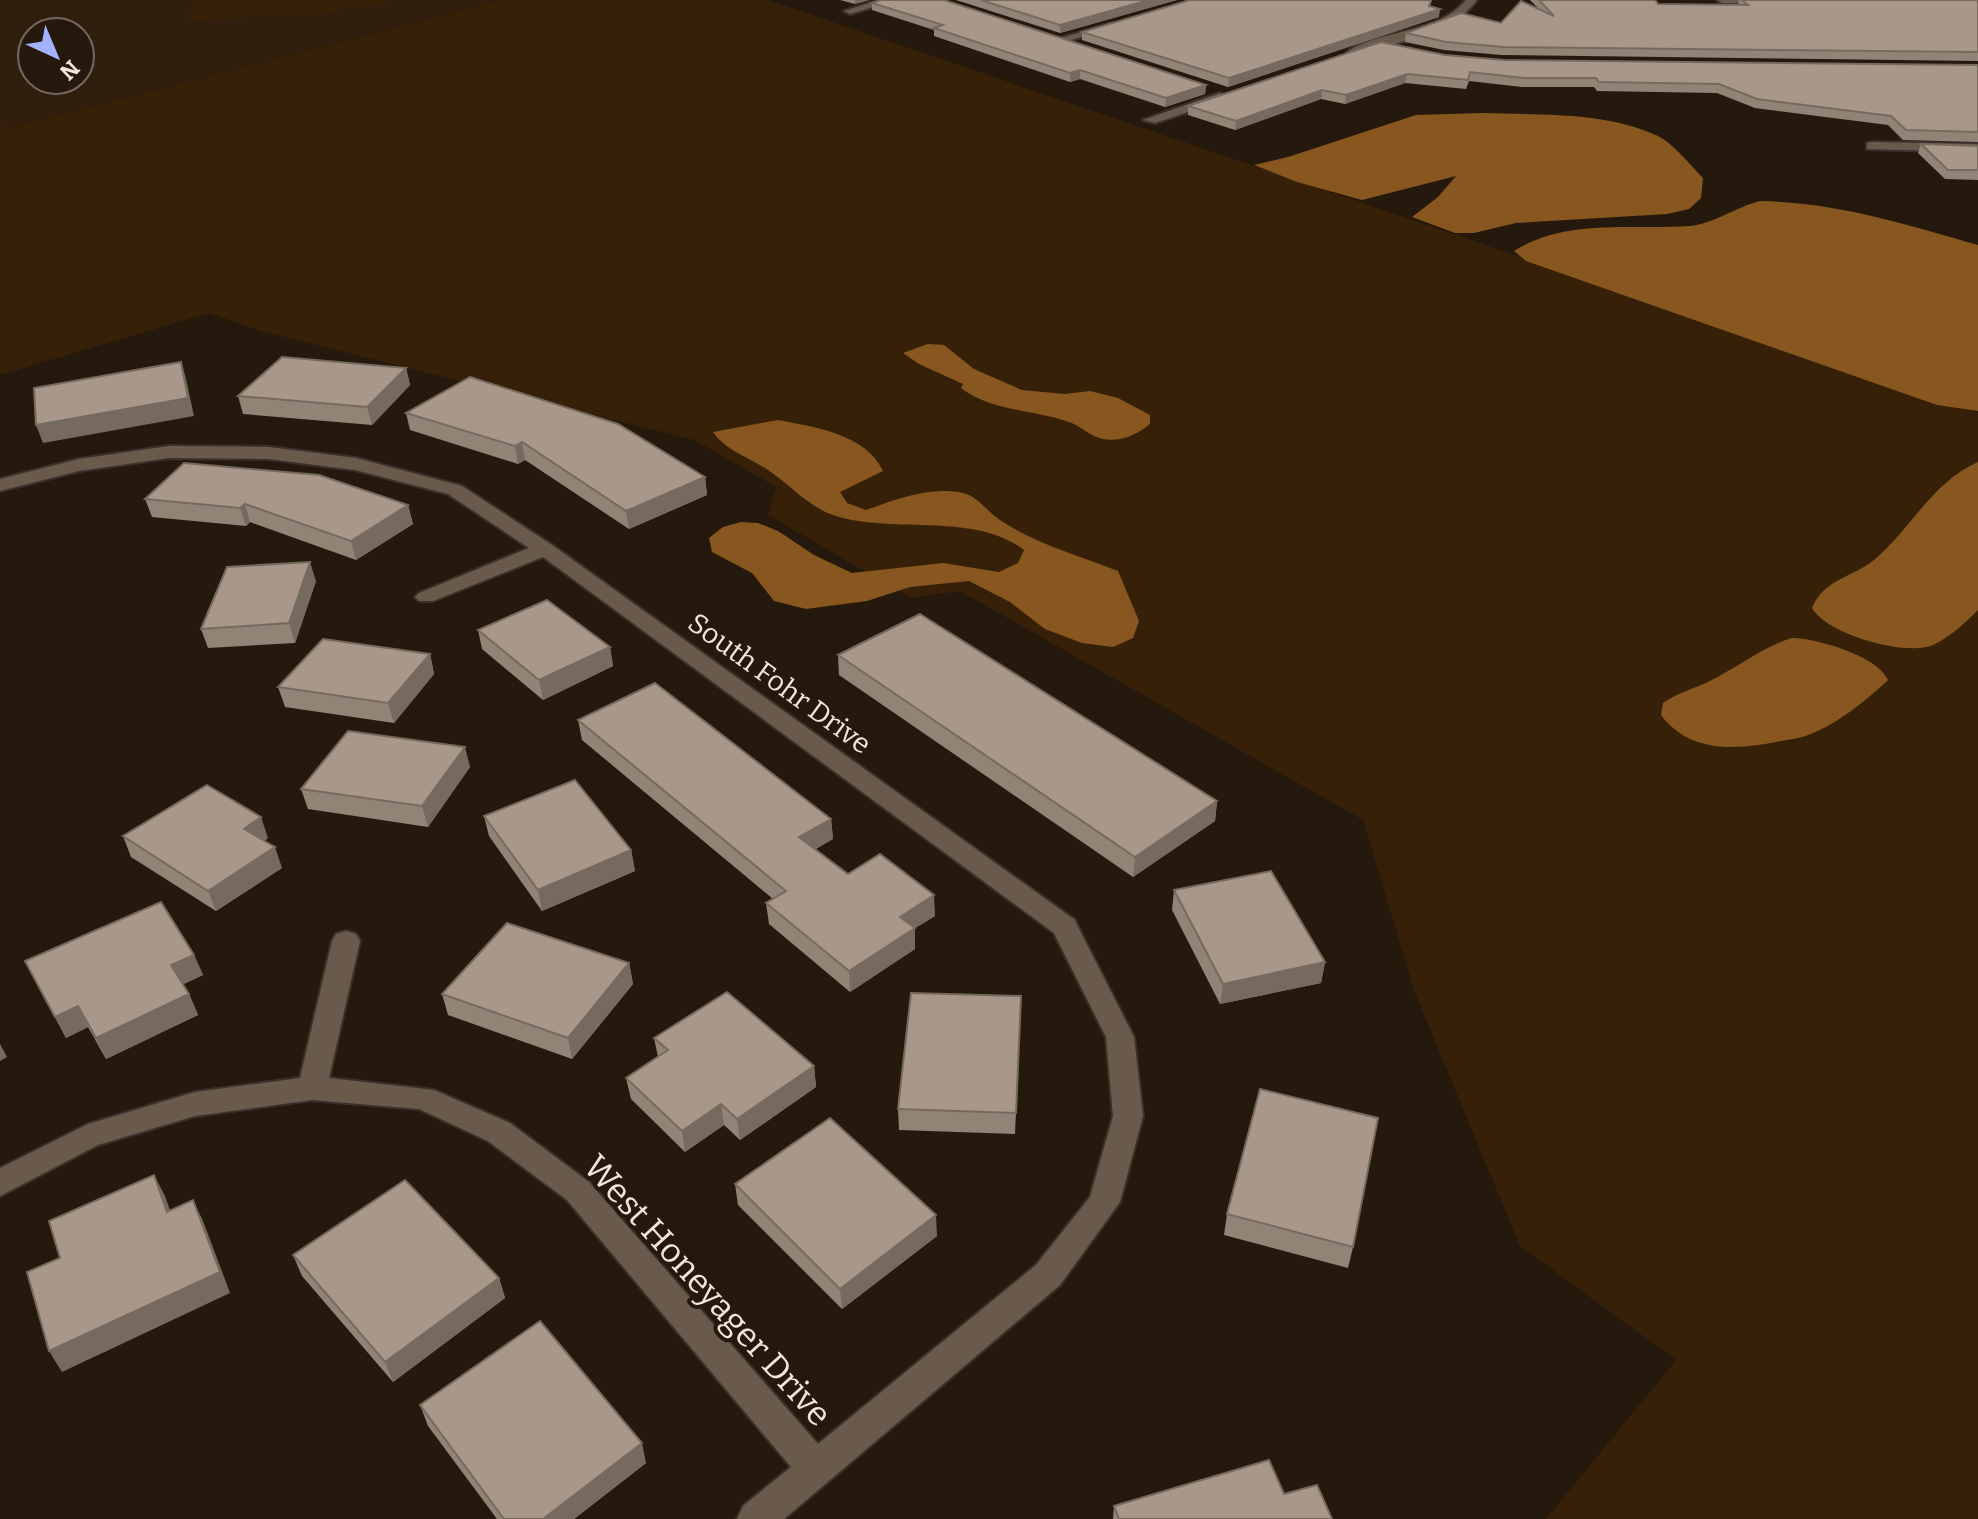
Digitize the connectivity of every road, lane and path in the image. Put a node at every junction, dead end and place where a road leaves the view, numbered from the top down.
1 (892, 0) edge
2 (1472, 0) edge
3 (1722, 0) edge
4 (1785, 1) edge
5 (850, 11) dead end
6 (1130, 20) edge
7 (1046, 36) edge
8 (1060, 40) junction
9 (1380, 43) junction
10 (1088, 49) edge
11 (1406, 49) edge
12 (1339, 57) edge
13 (1200, 85) edge
14 (1150, 120) dead end
15 (1872, 146) dead end
16 (1978, 148) edge
17 (0, 485) edge
18 (545, 549) junction
19 (426, 597) dead end
20 (346, 941) dead end
21 (312, 1088) junction
22 (0, 1183) edge
23 (816, 1469) junction
24 (756, 1519) edge

1 - 5 street
2 - 9 street
3 - 4 street
6 - 8 street
7 - 8 street
8 - 10 street
9 - 11 street
9 - 12 street
13 - 14 street
15 - 16 street
17 - 18 street, South Fohr Drive
18 - 19 street
18 - 23 street, South Fohr Drive
20 - 21 street
21 - 22 street, West Honeyager Drive
21 - 23 street, West Honeyager Drive
23 - 24 street, South Fohr Drive

